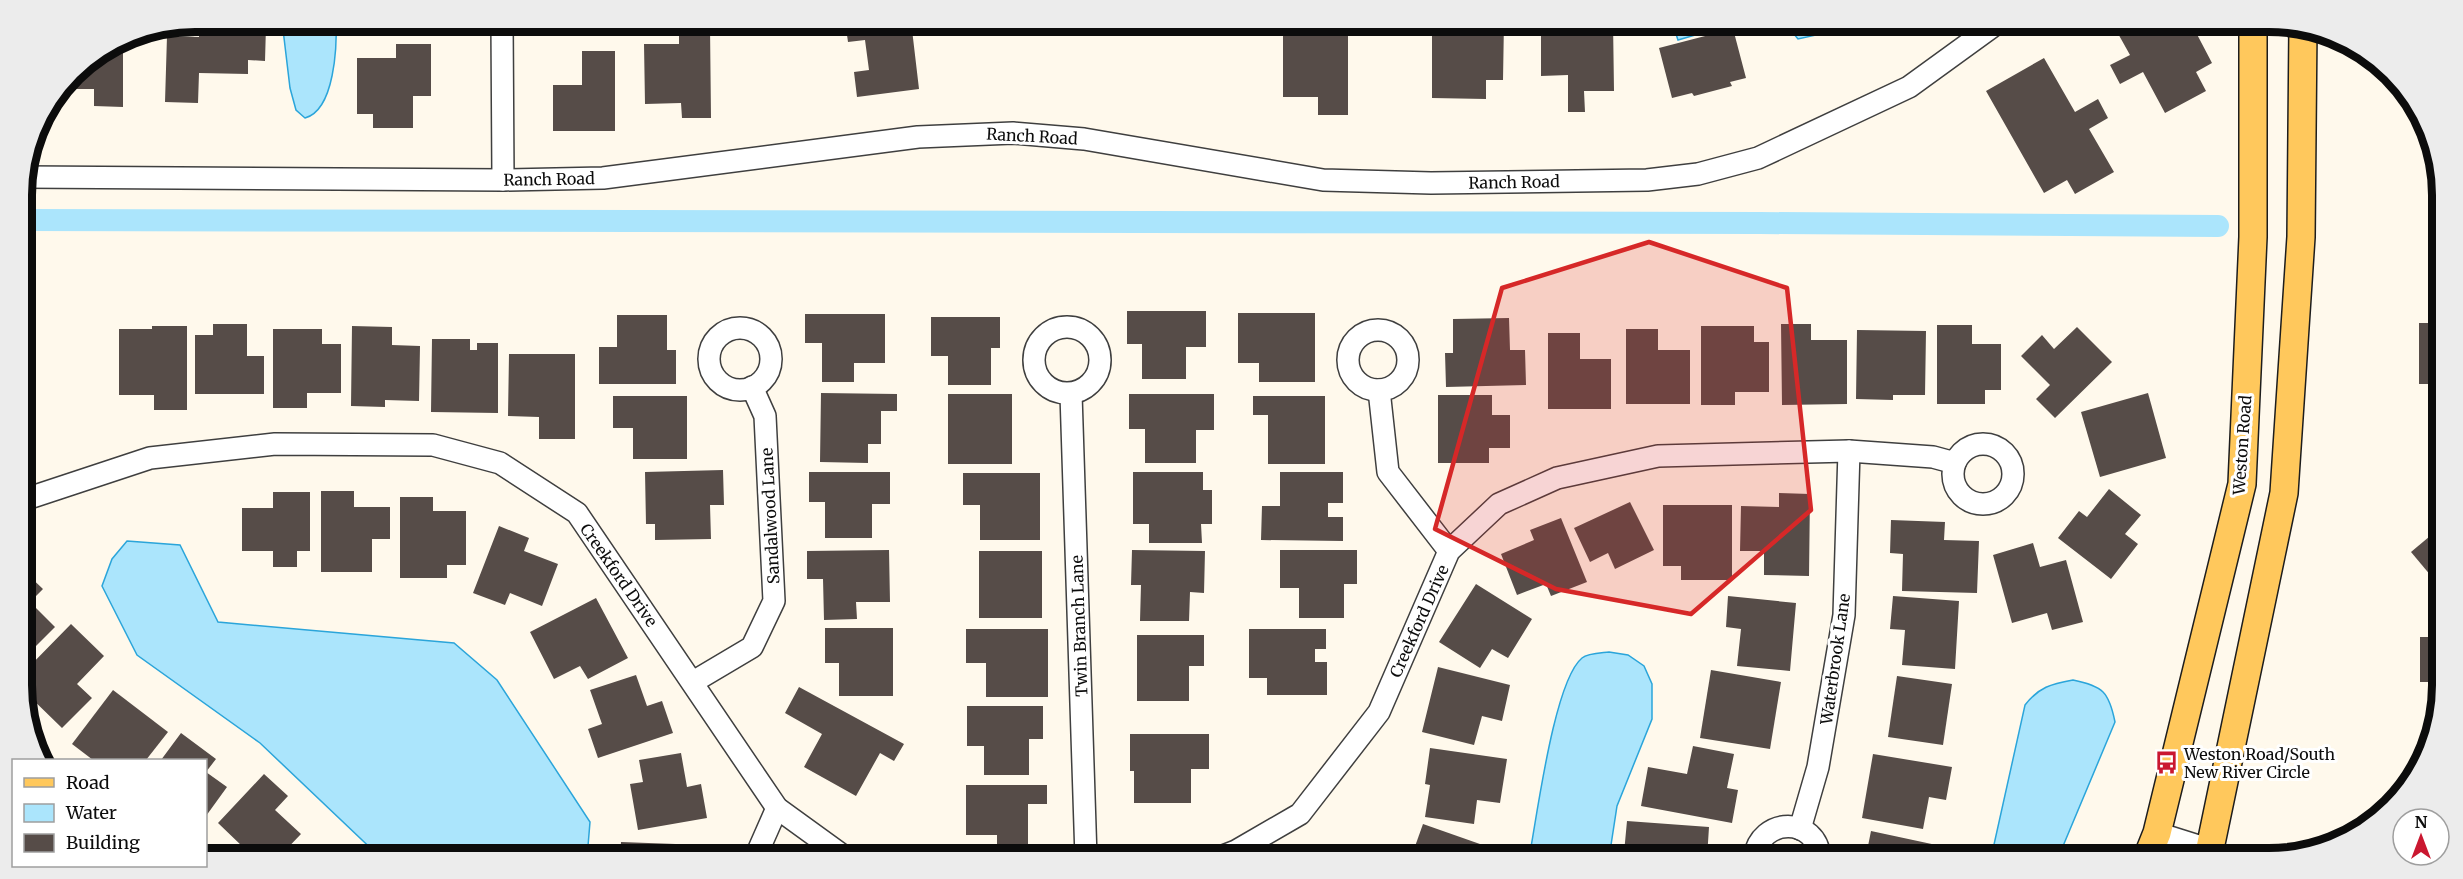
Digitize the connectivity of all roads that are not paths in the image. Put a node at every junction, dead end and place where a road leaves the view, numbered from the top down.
1 (502, 32) edge
2 (1985, 32) edge
3 (2253, 32) edge
4 (2303, 36) edge
5 (33, 177) edge
6 (503, 180) junction
7 (752, 387) dead end
8 (1379, 390) dead end
9 (1071, 394) dead end
10 (1849, 451) junction
11 (1955, 463) dead end
12 (32, 495) edge
13 (1449, 551) junction
14 (693, 682) junction
15 (777, 808) junction
16 (1800, 829) junction
17 (2157, 833) junction
18 (1242, 847) edge
19 (1757, 847) edge
20 (1817, 847) edge
21 (2151, 847) edge
22 (2194, 847) edge
23 (2217, 847) edge
24 (760, 848) edge
25 (832, 848) edge
26 (1086, 848) edge

1 - 6 street
2 - 6 street, Ranch Road
3 - 17 main road, Weston Road
4 - 23 main road
5 - 6 street, Ranch Road
7 - 14 street, Sandalwood Lane
8 - 13 street
9 - 26 street, Twin Branch Lane
10 - 11 street, Creekford Drive
10 - 13 street, Creekford Drive
10 - 16 street, Waterbrook Lane
12 - 14 street, Creekford Drive
13 - 18 street, Creekford Drive
14 - 15 street, Creekford Drive
15 - 24 street
15 - 25 street, Creekford Drive
16 - 19 street
16 - 20 street
17 - 21 main road, Weston Road
17 - 22 street

